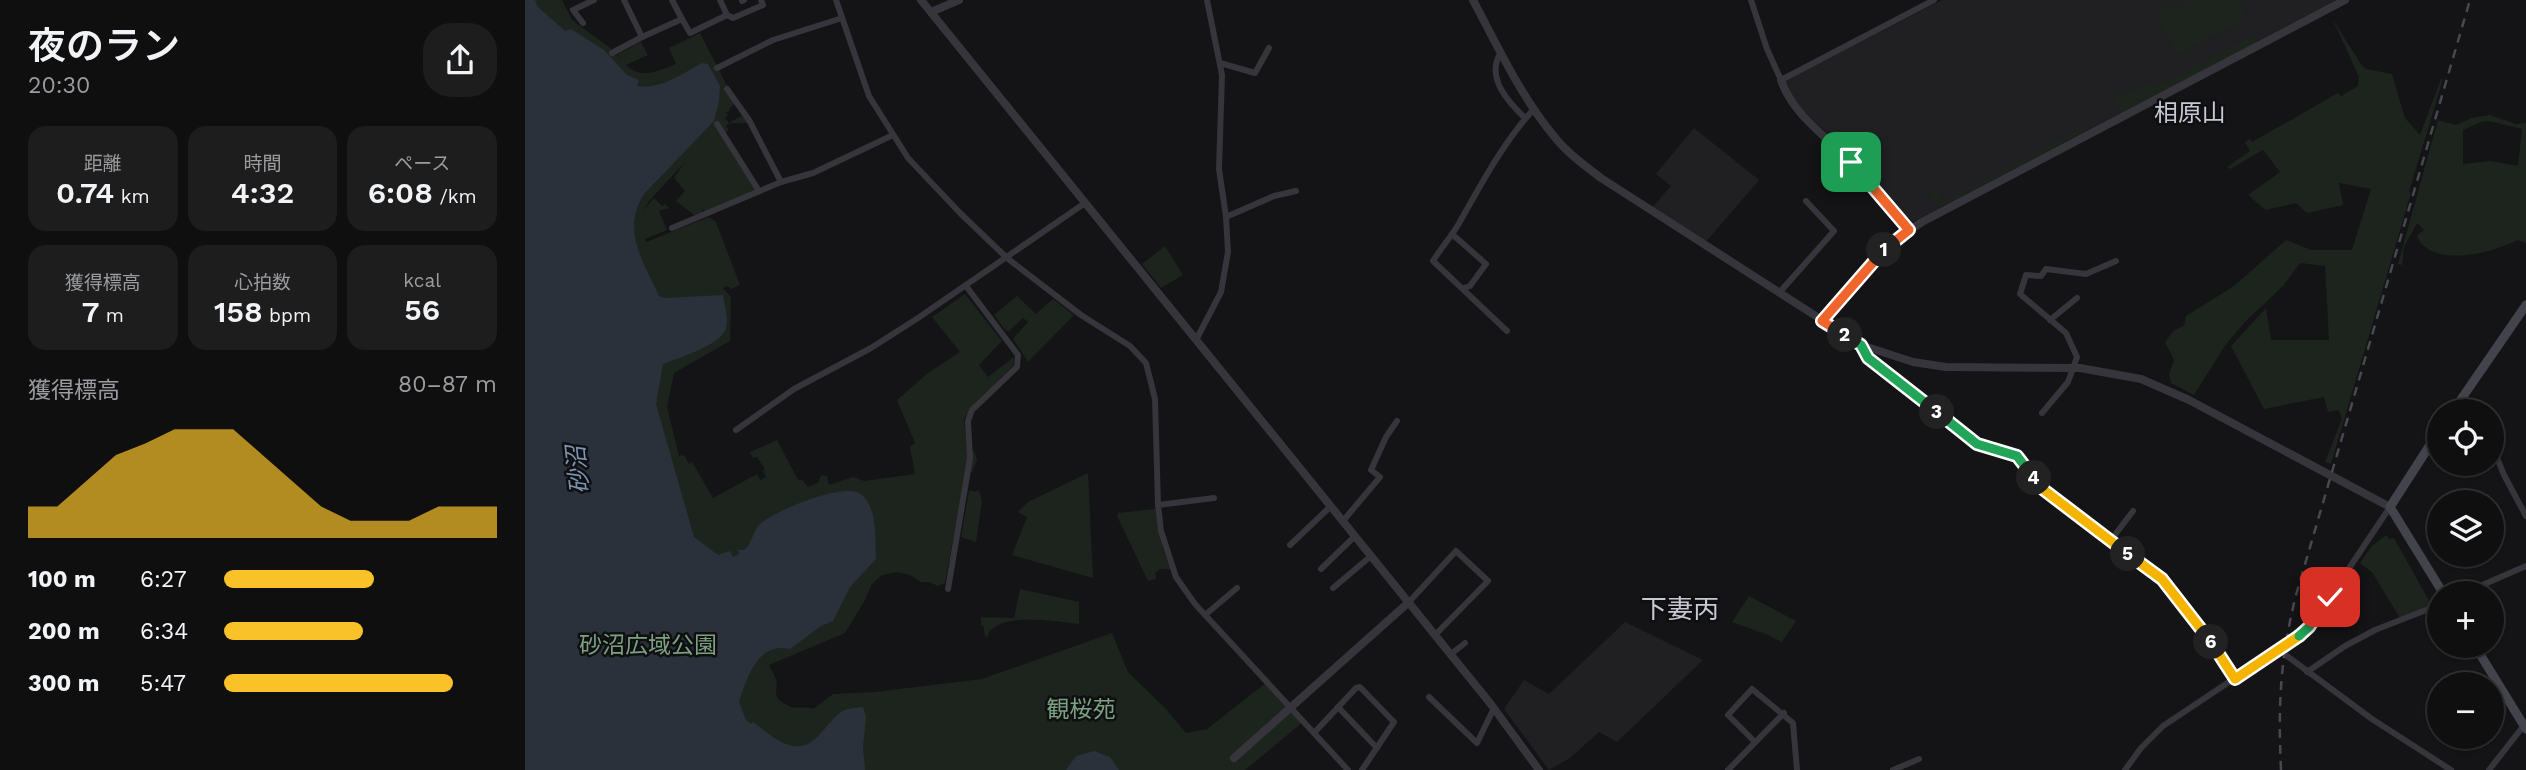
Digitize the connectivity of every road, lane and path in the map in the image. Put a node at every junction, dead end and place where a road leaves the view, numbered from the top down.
1 (594, 0) edge
2 (624, 0) edge
3 (672, 0) edge
4 (720, 0) edge
5 (761, 0) edge
6 (837, 0) edge
7 (921, 0) edge
8 (959, 0) edge
9 (1207, 0) edge
10 (1751, 0) edge
11 (1934, 0) edge
12 (2345, 0) edge
13 (1477, 2) edge
14 (932, 12) junction
15 (727, 15) junction
16 (842, 18) junction
17 (682, 19) junction
18 (583, 23) dead end
19 (642, 37) junction
20 (1269, 48) dead end
21 (612, 52) dead end
22 (1501, 52) junction
23 (1220, 63) junction
24 (717, 68) dead end
25 (1781, 80) junction
26 (727, 89) dead end
27 (1534, 110) junction
28 (1525, 118) junction
29 (717, 124) dead end
30 (893, 135) junction
31 (781, 182) junction
32 (759, 191) junction
33 (1296, 191) dead end
34 (1806, 201) dead end
35 (1085, 203) junction
36 (1226, 217) junction
37 (672, 228) dead end
38 (1909, 230) junction
39 (1452, 234) junction
40 (1007, 257) junction
41 (2116, 261) dead end
42 (966, 286) junction
43 (1464, 288) junction
44 (1779, 293) junction
45 (2077, 298) dead end
46 (2526, 305) edge
47 (2050, 320) junction
48 (1822, 321) junction
49 (1507, 331) dead end
50 (1196, 340) junction
51 (1861, 345) junction
52 (2075, 368) junction
53 (2461, 399) edge
54 (2042, 413) dead end
55 (1397, 421) dead end
56 (736, 430) dead end
57 (2427, 450) edge
58 (2504, 475) edge
59 (1214, 498) dead end
60 (1158, 505) junction
61 (1331, 506) junction
62 (2390, 506) junction
63 (2133, 510) dead end
64 (2526, 516) edge
65 (1343, 521) junction
66 (1356, 536) junction
67 (2111, 540) junction
68 (1290, 545) dead end
69 (1371, 555) junction
70 (2526, 566) edge
71 (1321, 569) dead end
72 (2436, 581) edge
73 (2492, 581) edge
74 (1237, 588) dead end
75 (948, 589) dead end
76 (1333, 589) dead end
77 (1409, 602) junction
78 (2427, 610) edge
79 (1205, 615) junction
80 (1435, 635) junction
81 (2292, 641) junction
82 (1465, 643) dead end
83 (2279, 650) junction
84 (1451, 654) junction
85 (2482, 658) edge
86 (2291, 659) junction
87 (2307, 672) junction
88 (2235, 679) junction
89 (1429, 696) dead end
90 (1338, 707) junction
91 (1495, 708) junction
92 (1291, 709) junction
93 (1784, 713) junction
94 (2525, 726) edge
95 (1314, 733) junction
96 (1755, 742) junction
97 (1377, 748) junction
98 (1234, 758) dead end
99 (1919, 759) dead end
100 (1348, 770) edge
101 (1362, 770) edge
102 (1539, 770) edge
103 (1728, 770) edge
104 (1797, 770) edge
105 (1893, 770) edge
106 (2125, 770) edge
107 (2451, 770) edge
108 (2489, 770) edge

1 - 18 street
2 - 19 street
3 - 17 street
4 - 15 street
5 - 15 street
6 - 16 street
7 - 14 street
8 - 14 street
9 - 23 street
10 - 25 street
11 - 25 street
12 - 38 street
13 - 22 street
14 - 35 street
15 - 17 street
16 - 24 street
16 - 30 street
17 - 19 street
19 - 21 street
20 - 23 street
22 - 27 street
22 - 28 street
23 - 36 street
25 - 38 street
26 - 31 street
27 - 28 street
27 - 44 street
28 - 39 street
29 - 32 street
30 - 31 street
30 - 40 street
31 - 32 street
32 - 37 street
33 - 36 street
34 - 44 street
35 - 40 street
35 - 50 street
36 - 50 street
38 - 48 street
39 - 43 street
39 - 43 street
40 - 42 street
40 - 60 street
41 - 47 street
42 - 56 street
42 - 75 street
43 - 49 street
44 - 48 street
45 - 47 street
46 - 53 main road
47 - 52 street
48 - 51 street
50 - 61 street
51 - 52 street
51 - 67 street
52 - 54 street
52 - 62 street
55 - 65 street
57 - 62 main road
58 - 64 street
59 - 60 street
60 - 79 street
61 - 65 street
61 - 68 street
62 - 72 main road
62 - 81 street
63 - 67 street
65 - 66 street
66 - 69 street
66 - 71 street
67 - 88 street
69 - 76 street
69 - 77 street
70 - 73 street
74 - 79 street
77 - 80 street
77 - 80 street
77 - 92 street
78 - 87 street
79 - 92 street
80 - 84 street
81 - 83 street
81 - 86 street
82 - 84 street
83 - 86 street
83 - 88 street
84 - 91 street
85 - 94 main road
86 - 87 street
87 - 107 street
88 - 106 street
89 - 91 street
90 - 95 street
90 - 97 street
90 - 97 street
91 - 102 street
92 - 95 street
92 - 98 street
93 - 96 street
93 - 96 street
93 - 104 street
94 - 108 street
95 - 100 street
96 - 103 street
97 - 101 street
99 - 105 street

